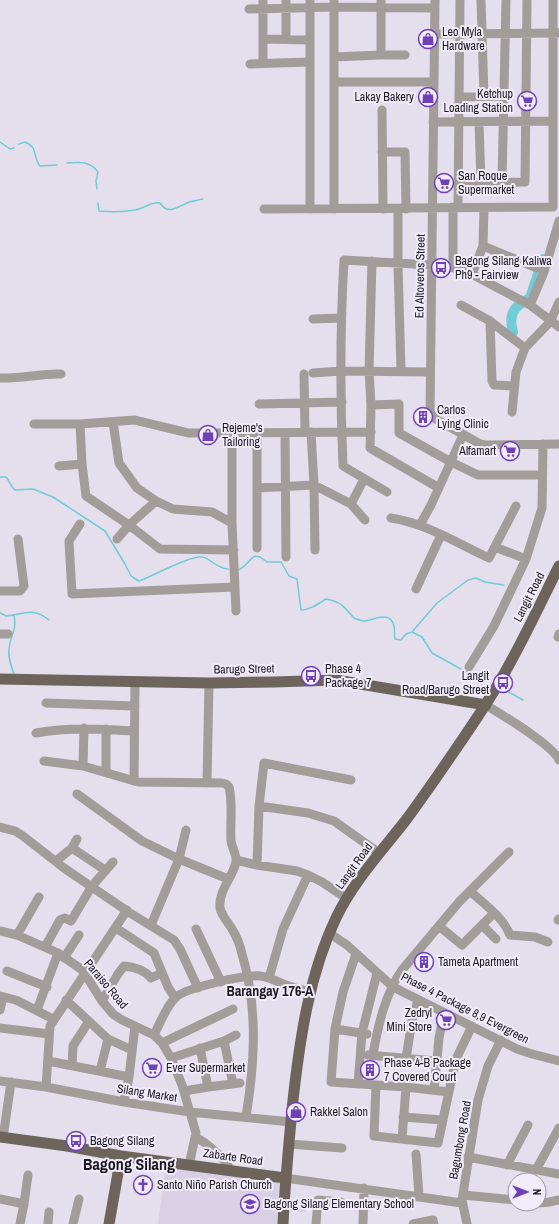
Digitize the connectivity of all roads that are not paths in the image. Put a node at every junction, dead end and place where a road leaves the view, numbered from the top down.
1 (460, 0) edge
2 (481, 0) edge
3 (506, 0) edge
4 (527, 0) edge
5 (553, 0) edge
6 (263, 4) edge
7 (286, 4) edge
8 (310, 4) edge
9 (334, 4) edge
10 (381, 4) edge
11 (435, 4) edge
12 (249, 9) dead end
13 (505, 33) junction
14 (526, 33) junction
15 (556, 33) edge
16 (434, 34) junction
17 (460, 34) junction
18 (483, 34) junction
19 (264, 39) junction
20 (286, 39) junction
21 (310, 40) junction
22 (381, 55) junction
23 (405, 55) dead end
24 (334, 57) junction
25 (310, 62) junction
26 (263, 63) junction
27 (250, 64) dead end
28 (334, 82) junction
29 (434, 82) junction
30 (484, 96) junction
31 (504, 96) junction
32 (459, 97) junction
33 (382, 110) dead end
34 (525, 121) junction
35 (553, 121) junction
36 (433, 122) junction
37 (459, 122) junction
38 (480, 122) junction
39 (503, 122) junction
40 (382, 152) junction
41 (502, 182) junction
42 (458, 183) junction
43 (481, 183) junction
44 (455, 207) junction
45 (432, 208) junction
46 (484, 208) junction
47 (264, 209) dead end
48 (310, 209) junction
49 (334, 209) junction
50 (383, 209) junction
51 (402, 209) junction
52 (559, 222) edge
53 (483, 246) junction
54 (555, 249) edge
55 (372, 261) junction
56 (398, 264) junction
57 (432, 265) junction
58 (453, 267) junction
59 (537, 268) dead end
60 (472, 274) junction
61 (559, 302) edge
62 (461, 305) dead end
63 (530, 305) junction
64 (341, 318) junction
65 (313, 319) dead end
66 (490, 321) junction
67 (550, 322) junction
68 (559, 327) edge
69 (525, 348) junction
70 (341, 371) junction
71 (369, 371) junction
72 (401, 371) junction
73 (430, 372) junction
74 (61, 374) dead end
75 (0, 378) edge
76 (513, 386) junction
77 (304, 402) junction
78 (342, 402) junction
79 (259, 404) dead end
80 (370, 405) junction
81 (512, 412) dead end
82 (113, 422) junction
83 (34, 424) dead end
84 (80, 424) junction
85 (257, 432) junction
86 (308, 432) junction
87 (341, 432) junction
88 (371, 432) junction
89 (232, 433) junction
90 (285, 433) junction
91 (463, 434) junction
92 (543, 444) junction
93 (559, 444) edge
94 (451, 462) junction
95 (82, 464) junction
96 (59, 466) dead end
97 (542, 475) junction
98 (364, 479) junction
99 (314, 485) junction
100 (286, 487) junction
101 (257, 488) junction
102 (439, 488) junction
103 (387, 492) dead end
104 (156, 501) junction
105 (351, 504) junction
106 (516, 506) dead end
107 (391, 518) dead end
108 (365, 520) dead end
109 (232, 523) junction
110 (80, 524) dead end
111 (129, 525) junction
112 (420, 526) junction
113 (441, 536) junction
114 (18, 539) dead end
115 (117, 539) dead end
116 (494, 547) junction
117 (257, 548) dead end
118 (234, 550) junction
119 (315, 550) dead end
120 (286, 557) dead end
121 (526, 559) junction
122 (559, 566) edge
123 (235, 588) junction
124 (416, 589) dead end
125 (0, 591) edge
126 (236, 611) dead end
127 (469, 667) dead end
128 (1, 679) edge
129 (135, 682) junction
130 (209, 683) junction
131 (46, 703) dead end
132 (486, 705) junction
133 (135, 706) junction
134 (84, 728) junction
135 (106, 729) junction
136 (134, 731) junction
137 (36, 733) dead end
138 (559, 760) edge
139 (44, 761) dead end
140 (83, 766) junction
141 (106, 772) junction
142 (351, 780) dead end
143 (134, 781) junction
144 (206, 783) junction
145 (77, 794) dead end
146 (259, 806) junction
147 (0, 827) edge
148 (186, 830) dead end
149 (77, 839) dead end
150 (72, 848) junction
151 (509, 852) dead end
152 (379, 853) junction
153 (179, 859) junction
154 (236, 860) junction
155 (56, 861) junction
156 (113, 862) dead end
157 (257, 866) junction
158 (105, 870) junction
159 (308, 875) junction
160 (228, 879) junction
161 (92, 886) junction
162 (470, 891) junction
163 (39, 898) dead end
164 (346, 898) junction
165 (127, 910) junction
166 (494, 913) junction
167 (151, 925) junction
168 (482, 925) junction
169 (439, 926) junction
170 (116, 928) junction
171 (196, 929) dead end
172 (0, 931) edge
173 (329, 933) junction
174 (17, 935) junction
175 (79, 935) dead end
176 (496, 939) dead end
177 (548, 942) dead end
178 (45, 947) junction
179 (356, 954) junction
180 (61, 955) junction
181 (7, 971) dead end
182 (162, 973) junction
183 (378, 973) junction
184 (85, 974) junction
185 (248, 976) junction
186 (269, 978) junction
187 (221, 982) junction
188 (392, 986) junction
189 (46, 987) junction
190 (198, 988) junction
191 (310, 992) junction
192 (2, 996) edge
193 (175, 998) junction
194 (66, 1000) junction
195 (102, 1000) junction
196 (418, 1000) junction
197 (233, 1009) dead end
198 (0, 1010) edge
199 (37, 1010) junction
200 (444, 1013) junction
201 (53, 1019) junction
202 (89, 1021) junction
203 (135, 1026) junction
204 (472, 1026) junction
205 (0, 1028) edge
206 (335, 1029) junction
207 (362, 1033) junction
208 (49, 1034) junction
209 (154, 1035) junction
210 (376, 1035) junction
211 (236, 1036) dead end
212 (108, 1039) junction
213 (501, 1040) junction
214 (224, 1041) junction
215 (162, 1043) junction
216 (200, 1048) junction
217 (132, 1050) junction
218 (373, 1054) junction
219 (360, 1056) junction
220 (171, 1058) junction
221 (406, 1058) junction
222 (48, 1061) junction
223 (436, 1061) junction
224 (559, 1061) edge
225 (72, 1066) junction
226 (100, 1071) junction
227 (129, 1077) junction
228 (0, 1081) edge
229 (12, 1082) junction
230 (358, 1084) junction
231 (376, 1085) junction
232 (46, 1087) junction
233 (208, 1087) junction
234 (406, 1087) junction
235 (434, 1090) junction
236 (184, 1091) junction
237 (448, 1092) junction
238 (124, 1102) junction
239 (190, 1112) junction
240 (246, 1117) junction
241 (403, 1117) junction
242 (443, 1120) junction
243 (291, 1122) junction
244 (528, 1125) dead end
245 (559, 1128) edge
246 (2, 1138) edge
247 (196, 1138) junction
248 (402, 1139) junction
249 (289, 1144) junction
250 (342, 1148) dead end
251 (416, 1154) dead end
252 (121, 1156) junction
253 (468, 1157) junction
254 (190, 1165) junction
255 (507, 1165) junction
256 (230, 1170) junction
257 (536, 1170) junction
258 (559, 1174) edge
259 (28, 1175) dead end
260 (285, 1178) junction
261 (364, 1188) junction
262 (419, 1196) junction
263 (0, 1199) edge
264 (79, 1199) dead end
265 (462, 1199) junction
266 (507, 1200) edge
267 (559, 1200) edge
268 (341, 1202) dead end
269 (547, 1202) edge
270 (24, 1204) junction
271 (49, 1212) dead end
272 (20, 1224) edge
273 (48, 1224) edge
274 (73, 1224) edge
275 (109, 1224) edge
276 (283, 1224) edge
277 (316, 1224) edge
278 (363, 1224) edge
279 (414, 1224) edge
280 (434, 1224) edge
281 (467, 1224) edge

1 - 17 street
2 - 18 street
3 - 13 street
4 - 14 street
5 - 15 street
6 - 7 street
6 - 12 street
6 - 19 street
7 - 8 street
7 - 20 street
8 - 9 street
8 - 21 street
9 - 10 street
9 - 24 street
10 - 11 street
10 - 22 street
11 - 16 street, Ed Altoveros Street
13 - 14 street
13 - 18 street
13 - 31 street
14 - 15 street
14 - 34 street
15 - 35 street
16 - 17 street
16 - 29 street, Ed Altoveros Street
17 - 18 street
17 - 32 street
18 - 30 street
19 - 20 street
19 - 26 street
20 - 21 street
21 - 25 street
22 - 23 street
22 - 24 street
24 - 28 street
25 - 26 street
25 - 48 street
26 - 27 street
28 - 29 street
28 - 49 street
29 - 36 street, Ed Altoveros Street
30 - 31 street
30 - 32 street
31 - 39 street
32 - 37 street
33 - 40 street
34 - 35 street
34 - 39 street
34 - 41 street
35 - 46 street
36 - 37 street
36 - 45 street, Ed Altoveros Street
37 - 38 street
37 - 42 street
38 - 39 street
38 - 43 street
39 - 41 street
40 - 50 street
40 - 51 street
41 - 43 street
42 - 43 street
42 - 44 street
44 - 45 street
44 - 46 street
44 - 58 street
45 - 51 street
45 - 57 street, Ed Altoveros Street
46 - 53 street
47 - 48 street
48 - 49 street
49 - 50 street
50 - 51 street
51 - 56 street
52 - 54 street
53 - 59 street
53 - 60 street
54 - 63 street
55 - 56 street
55 - 64 street
55 - 71 street
56 - 57 street
56 - 72 street
57 - 58 street
57 - 73 street, Ed Altoveros Street
58 - 60 street
60 - 63 street
61 - 67 street
62 - 66 street
63 - 67 street
64 - 65 street
64 - 70 street
66 - 69 street
66 - 76 street
67 - 68 street
67 - 69 street
69 - 76 street
70 - 71 street
70 - 77 street
70 - 78 street
71 - 72 street
71 - 80 street
72 - 73 street
73 - 91 street, Ed Altoveros Street
74 - 75 street
76 - 81 street
77 - 78 street
77 - 79 street
77 - 86 street
78 - 87 street
80 - 88 street
80 - 94 street
82 - 84 street
82 - 89 street
82 - 104 street
83 - 84 street
84 - 95 street
85 - 89 street
85 - 90 street
85 - 101 street
86 - 87 street
86 - 90 street
86 - 99 street
87 - 88 street
87 - 98 street
88 - 102 street
89 - 109 street
90 - 100 street
91 - 92 street, Ed Altoveros Street
91 - 94 street
92 - 93 street, Ed Altoveros Street
92 - 97 street
94 - 97 street
94 - 102 street
95 - 96 street
95 - 111 street
97 - 121 street
98 - 103 street
98 - 105 street
99 - 100 street
99 - 105 street
99 - 119 street
100 - 101 street
100 - 120 street
101 - 117 street
102 - 112 street
104 - 109 street
104 - 111 street
105 - 108 street
106 - 116 street
107 - 112 street
109 - 118 street
110 - 123 street
111 - 115 street
111 - 118 street
112 - 113 street
113 - 116 street
113 - 124 street
114 - 125 street
116 - 121 street
118 - 123 street
121 - 127 street
122 - 132 main road, Langit Road
123 - 126 street
128 - 129 main road, Barugo Street
129 - 130 main road, Barugo Street
129 - 133 street
130 - 132 main road, Barugo Street
130 - 144 street
131 - 133 street
132 - 138 street
132 - 152 main road, Langit Road
133 - 136 street
134 - 135 street
134 - 137 street
134 - 140 street
135 - 136 street
135 - 141 street
136 - 143 street
139 - 140 street
140 - 141 street
141 - 143 street
142 - 146 street
143 - 144 street
144 - 154 street
145 - 153 street
146 - 152 street
146 - 157 street
147 - 155 street
148 - 153 street
149 - 150 street
150 - 155 street
150 - 158 street
151 - 162 street
152 - 164 main road, Langit Road
153 - 160 street
153 - 167 street
154 - 157 street
154 - 160 street
155 - 161 street
156 - 158 street
157 - 159 street
158 - 161 street
159 - 164 street
159 - 186 street
160 - 185 street
161 - 165 street
161 - 178 street
162 - 166 street
162 - 169 street
163 - 174 street
164 - 173 main road, Langit Road
165 - 167 street
165 - 170 street
166 - 168 street
166 - 177 street
167 - 190 street
168 - 169 street
168 - 176 street
169 - 188 street
170 - 182 street
170 - 184 street
171 - 187 street
172 - 174 street, Paraiso Road
173 - 179 street, Phase 4 Package 8,9 Evergreen
173 - 191 main road, Langit Road
174 - 178 street, Paraiso Road
175 - 180 street
178 - 180 street, Paraiso Road
179 - 183 street, Phase 4 Package 8,9 Evergreen
179 - 206 street
180 - 184 street, Paraiso Road
180 - 189 street
181 - 189 street
182 - 193 street
182 - 195 street
183 - 188 street, Phase 4 Package 8,9 Evergreen
183 - 207 street
184 - 194 street
184 - 195 street, Paraiso Road
185 - 186 street
185 - 187 street
185 - 240 street
186 - 191 street
187 - 190 street
188 - 196 street, Phase 4 Package 8,9 Evergreen
188 - 210 street
189 - 199 street
190 - 193 street
191 - 243 main road, Langit Road
192 - 198 street
192 - 199 street
193 - 209 street
194 - 201 street
194 - 202 street
195 - 203 street, Paraiso Road
196 - 200 street, Phase 4 Package 8,9 Evergreen
196 - 221 street
197 - 215 street
199 - 201 street
200 - 204 street, Phase 4 Package 8,9 Evergreen
200 - 223 street
201 - 208 street
202 - 212 street
202 - 225 street
203 - 209 street, Paraiso Road
203 - 217 street
204 - 213 street, Phase 4 Package 8,9 Evergreen
204 - 237 street
205 - 208 street
206 - 207 street
206 - 230 street
207 - 210 street
207 - 219 street
208 - 222 street
209 - 215 street, Paraiso Road
210 - 218 street
211 - 214 street
212 - 217 street
212 - 226 street
213 - 224 street, Phase 4 Package 8,9 Evergreen
213 - 253 street, Bagumbong Road
214 - 216 street
214 - 233 street
215 - 220 street, Paraiso Road
216 - 220 street
216 - 233 street
217 - 227 street
218 - 219 street
218 - 221 street
219 - 230 street
220 - 236 street, Paraiso Road
221 - 223 street
222 - 225 street
222 - 232 street
223 - 235 street
225 - 226 street
226 - 227 street
227 - 238 street
228 - 229 street, Silang Market
229 - 232 street, Silang Market
229 - 246 street
230 - 231 street
231 - 234 street
231 - 248 street
232 - 238 street, Silang Market
233 - 236 street
234 - 235 street
234 - 241 street
235 - 237 street
236 - 239 street, Paraiso Road
237 - 242 street
238 - 239 street, Silang Market
239 - 240 street, Silang Market
239 - 247 street, Paraiso Road
240 - 243 street, Silang Market
241 - 242 street
241 - 248 street
242 - 248 street
243 - 249 main road, Langit Road
244 - 255 street
245 - 257 street
246 - 252 main road, Zabarte Road
247 - 254 street, Paraiso Road
247 - 256 street
249 - 250 street
249 - 260 main road, Langit Road
251 - 262 street
252 - 254 main road, Zabarte Road
252 - 275 main road
253 - 255 street
253 - 265 street, Bagumbong Road
254 - 256 main road, Zabarte Road
255 - 257 street
256 - 260 main road, Zabarte Road
257 - 258 street
259 - 270 street
260 - 261 street, Zabarte Road
260 - 276 main road, Langit Road
261 - 262 street, Zabarte Road
261 - 278 street
262 - 265 street, Zabarte Road
263 - 270 street
264 - 274 street
265 - 266 street, Zabarte Road
265 - 281 street, Bagumbong Road
267 - 269 street
268 - 277 street
270 - 272 street
271 - 273 street
279 - 280 street

